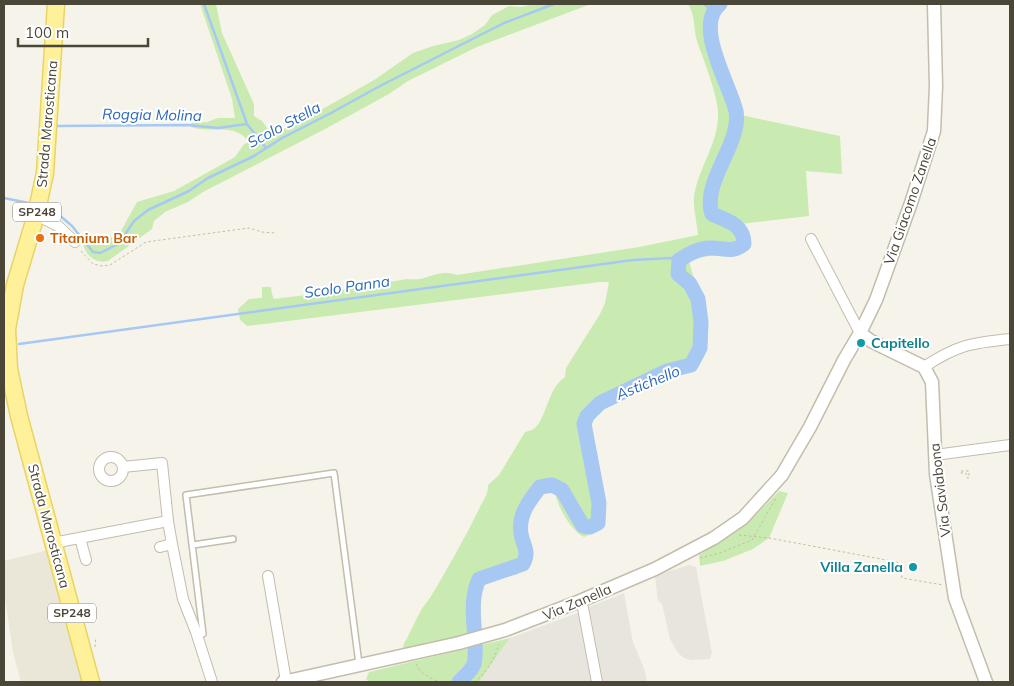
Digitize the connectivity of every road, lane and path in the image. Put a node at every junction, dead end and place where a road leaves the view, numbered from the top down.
1 (56, 4) edge
2 (934, 4) edge
3 (36, 215) junction
4 (275, 233) dead end
5 (811, 239) dead end
6 (75, 242) joint
7 (860, 333) junction
8 (1010, 339) edge
9 (924, 367) junction
10 (6, 368) edge
11 (1010, 445) edge
12 (935, 455) junction
13 (123, 467) dead end
14 (777, 496) dead end
15 (168, 521) junction
16 (723, 532) junction
17 (80, 538) junction
18 (753, 538) junction
19 (233, 539) dead end
20 (53, 543) junction
21 (172, 544) junction
22 (193, 545) junction
23 (160, 547) dead end
24 (86, 560) dead end
25 (693, 560) dead end
26 (655, 569) joint
27 (268, 576) dead end
28 (950, 586) dead end
29 (580, 601) junction
30 (501, 632) junction
31 (197, 636) junction
32 (414, 660) dead end
33 (359, 665) junction
34 (91, 682) edge
35 (212, 682) edge
36 (285, 682) edge
37 (440, 682) edge
38 (474, 682) edge
39 (596, 682) edge
40 (986, 682) edge

1 - 3 main road, Strada Marosticana / SP248
2 - 7 street, Via Giacomo Zanella
3 - 6 street
3 - 10 main road, Strada Marosticana / SP248
4 - 6 path
5 - 7 street
7 - 9 street
7 - 16 street, Via Giacomo Zanella
8 - 9 street
9 - 12 street, Via Saviabona
10 - 20 main road, Strada Marosticana / SP248
11 - 12 street
12 - 40 street, Via Saviabona
13 - 15 street
14 - 18 path
15 - 17 street
15 - 21 street
16 - 18 path
16 - 26 street, Via Giacomo Zanella
17 - 20 street
17 - 24 street
18 - 25 path
18 - 28 path
19 - 22 lane
20 - 34 main road, Strada Marosticana / SP248
21 - 23 street
21 - 31 street
22 - 31 lane
22 - 33 lane
26 - 29 street, Via Zanella
27 - 36 street
29 - 30 street, Via Zanella
29 - 39 street
30 - 33 street, Via Zanella
30 - 38 path
31 - 35 street
32 - 37 path
33 - 36 street, Via Zanella

